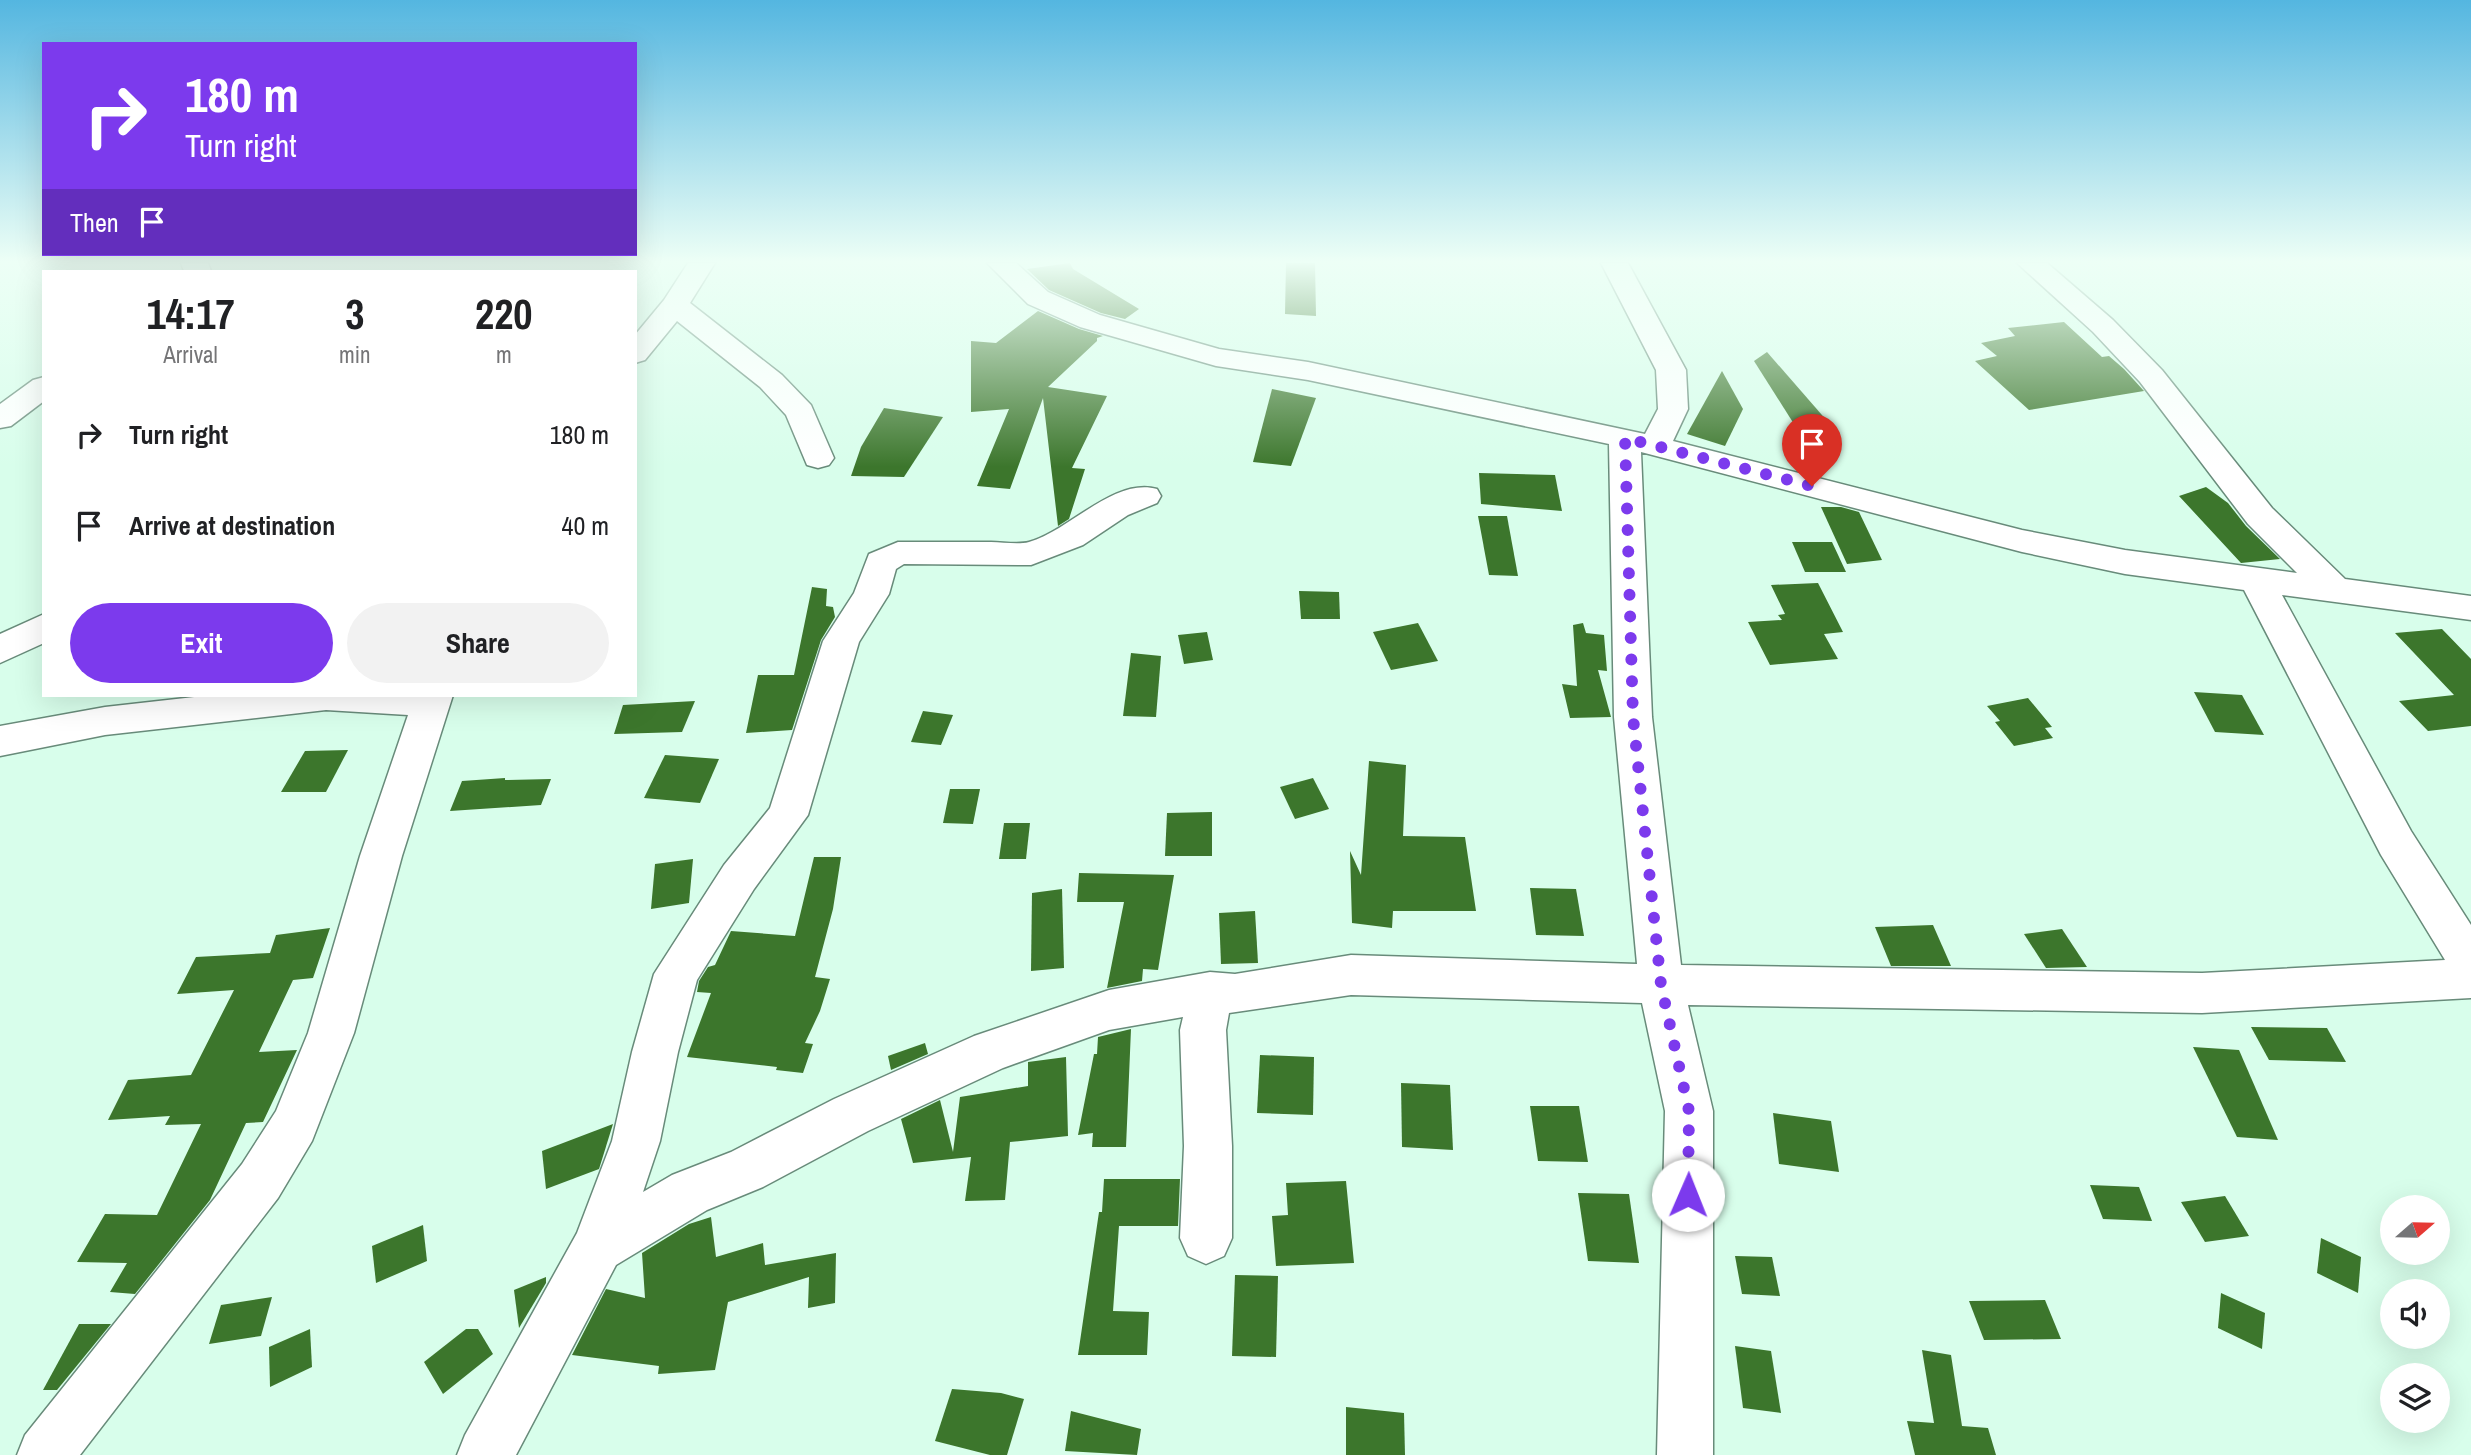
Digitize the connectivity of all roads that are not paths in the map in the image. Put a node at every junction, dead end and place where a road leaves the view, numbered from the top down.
1 (654, 331) edge
2 (708, 331) edge
3 (1123, 331) edge
4 (1650, 331) edge
5 (2108, 331) edge
6 (637, 352) edge
7 (42, 388) edge
8 (0, 419) edge
9 (1640, 442) junction
10 (818, 458) dead end
11 (1144, 496) dead end
12 (2256, 579) junction
13 (2334, 589) junction
14 (2471, 608) edge
15 (42, 628) edge
16 (0, 650) edge
17 (317, 697) edge
18 (362, 697) edge
19 (433, 699) edge
20 (0, 741) edge
21 (2471, 963) edge
22 (2471, 978) edge
23 (1661, 985) junction
24 (1210, 992) junction
25 (1206, 1238) dead end
26 (598, 1247) junction
27 (45, 1455) edge
28 (485, 1455) edge
29 (1685, 1455) edge

1 - 6 street
2 - 10 street
3 - 9 street
4 - 9 street
5 - 13 street
7 - 8 street
9 - 12 street
9 - 23 street
11 - 26 street
12 - 13 street
12 - 21 street
13 - 14 street
15 - 16 street
17 - 20 street
18 - 19 street
19 - 27 street
22 - 23 street
23 - 24 street
23 - 29 street
24 - 25 street
24 - 26 street
26 - 28 street

